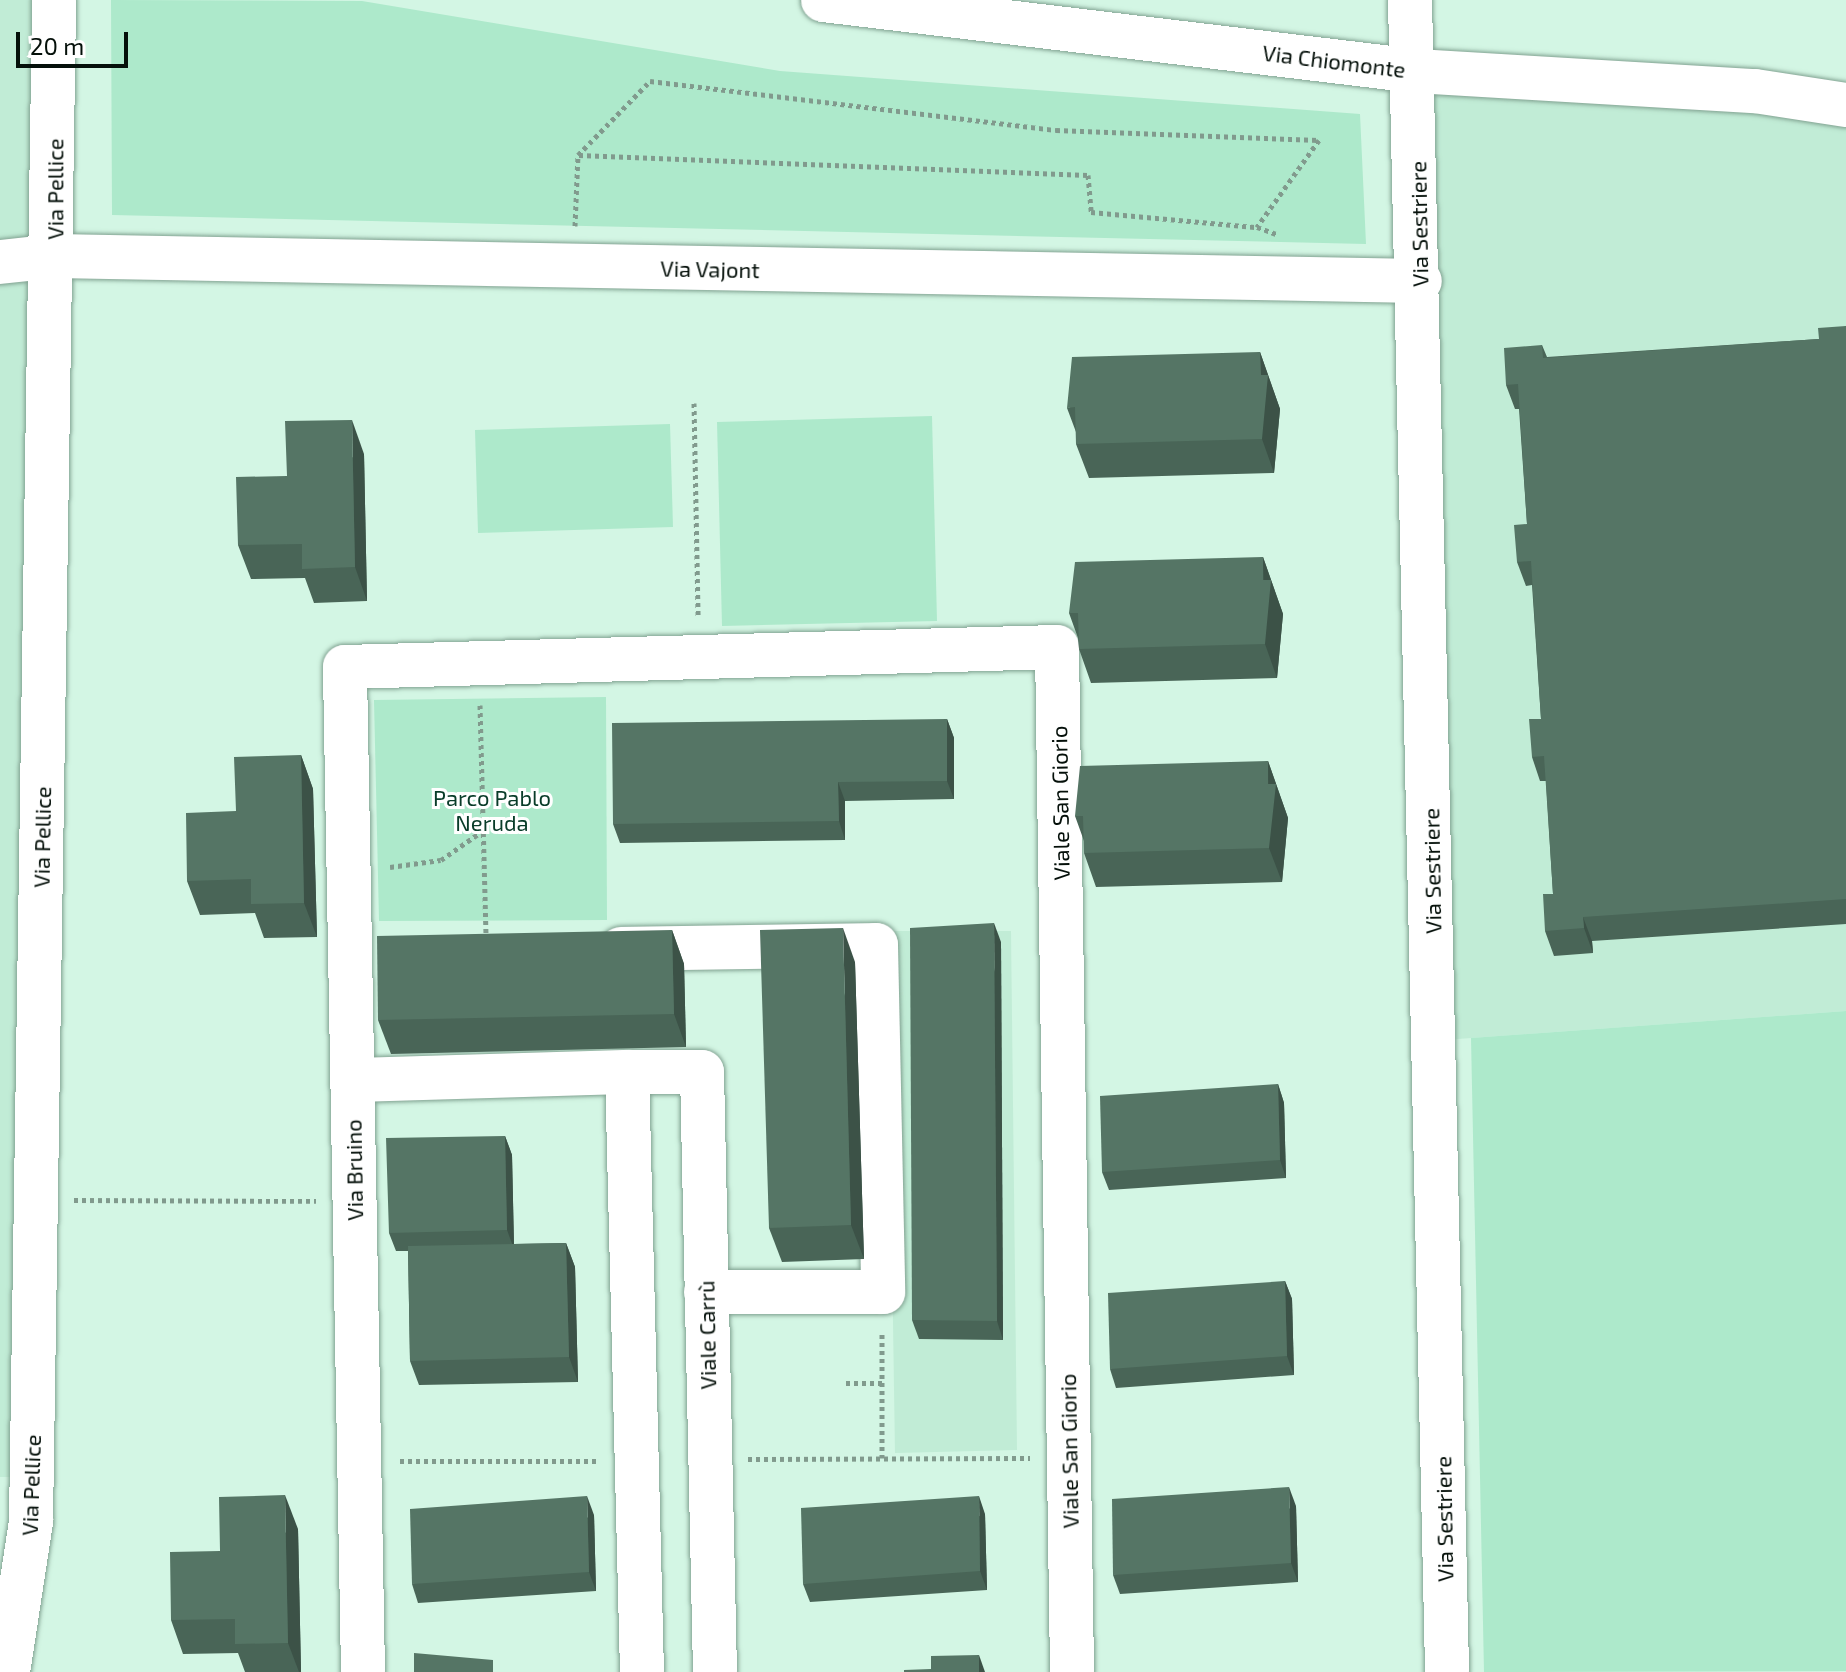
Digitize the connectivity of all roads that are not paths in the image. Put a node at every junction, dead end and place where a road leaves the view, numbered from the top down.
1 (54, 0) edge
2 (823, 0) edge
3 (1410, 0) edge
4 (1416, 71) junction
5 (1846, 105) edge
6 (55, 256) junction
7 (0, 262) edge
8 (1420, 281) junction
9 (345, 667) joint
10 (581, 950) edge
11 (396, 953) edge
12 (350, 954) junction
13 (627, 1072) junction
14 (353, 1080) junction
15 (706, 1292) junction
16 (12, 1576) edge
17 (8, 1672) edge
18 (363, 1672) edge
19 (642, 1672) edge
20 (715, 1672) edge
21 (1072, 1672) edge
22 (1447, 1672) edge

1 - 6 street, Via Pellice
2 - 4 street, Via Chiomonte
3 - 4 street, Via Sestriere
4 - 5 street, Via Chiomonte
4 - 8 street, Via Sestriere
6 - 7 street, Via Vajont
6 - 8 street, Via Vajont
6 - 16 street, Via Pellice
8 - 22 street, Via Sestriere
9 - 12 street, Via Bruino
9 - 21 street, Viale San Giorio
10 - 15 street
11 - 12 street
12 - 14 street, Via Bruino
13 - 14 street, Viale Carrù
13 - 15 street, Viale Carrù
13 - 19 street
14 - 18 street, Via Bruino
15 - 20 street, Viale Carrù
16 - 17 street, Via Pellice

